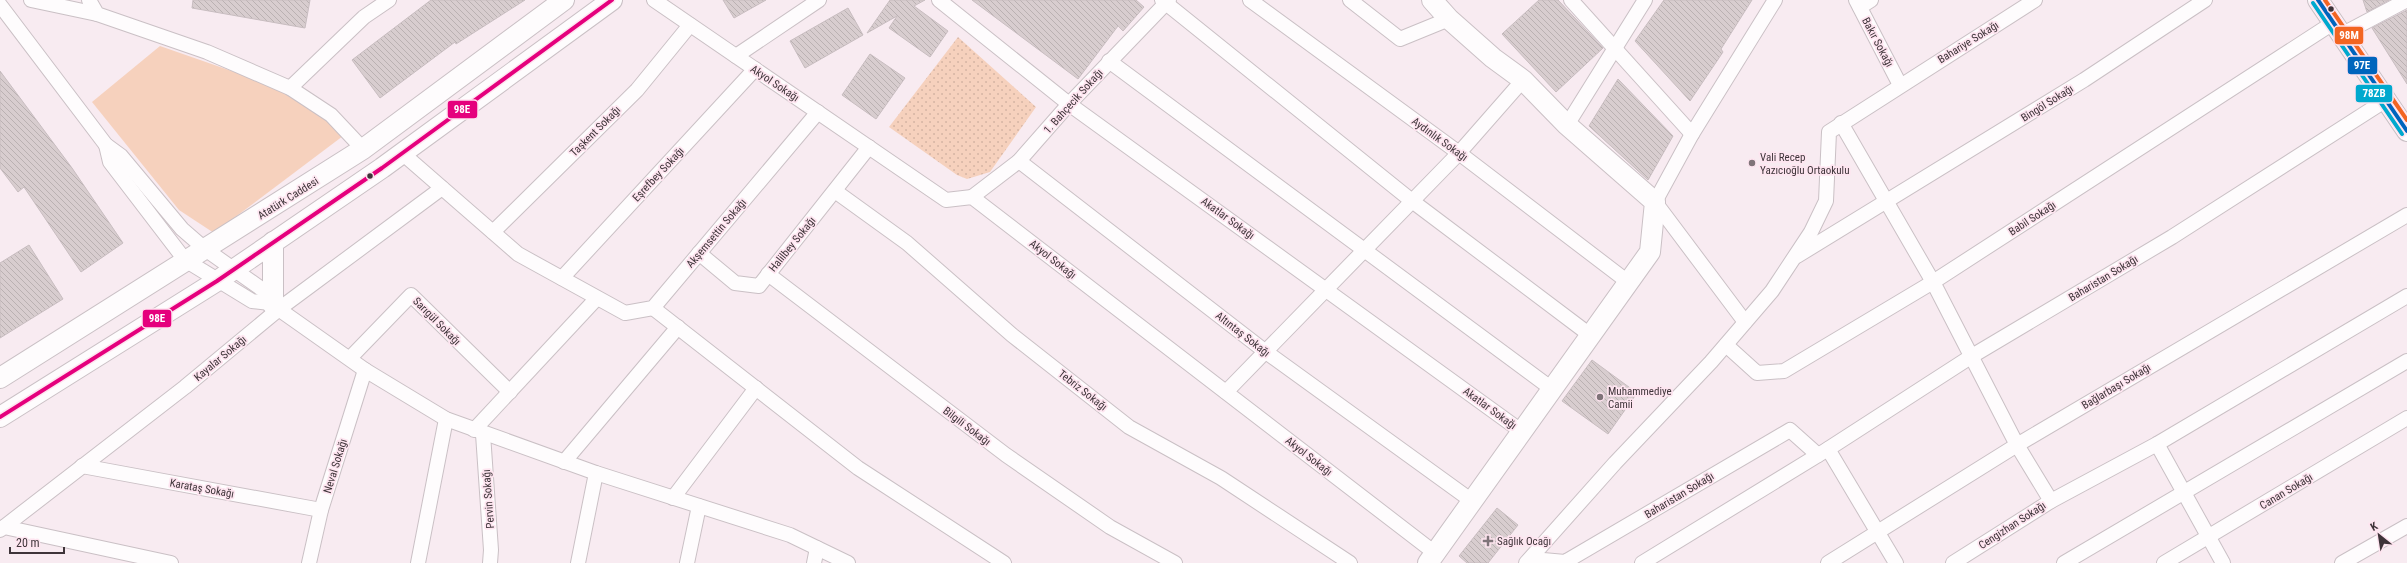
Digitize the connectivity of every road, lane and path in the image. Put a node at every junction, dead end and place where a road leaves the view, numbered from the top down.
1 (31, 0) edge
2 (89, 0) edge
3 (389, 0) edge
4 (564, 0) edge
5 (612, 0) edge
6 (654, 0) edge
7 (819, 0) edge
8 (939, 0) edge
9 (1250, 0) edge
10 (1350, 0) edge
11 (1432, 0) edge
12 (1571, 0) edge
13 (1645, 0) edge
14 (2035, 0) edge
15 (2205, 0) edge
16 (2318, 0) edge
17 (2407, 0) edge
18 (1166, 1) edge
19 (1772, 2) edge
20 (1862, 2) edge
21 (0, 5) edge
22 (97, 14) junction
23 (1449, 19) junction
24 (690, 25) junction
25 (2337, 29) junction
26 (1614, 48) junction
27 (736, 56) junction
28 (1109, 61) junction
29 (755, 69) junction
30 (1523, 80) junction
31 (1900, 85) junction
32 (290, 88) junction
33 (2386, 100) junction
34 (1069, 104) junction
35 (818, 112) junction
36 (1841, 124) junction
37 (1568, 125) junction
38 (2407, 131) edge
39 (1692, 134) junction
40 (106, 145) junction
41 (869, 147) junction
42 (363, 149) junction
43 (402, 153) junction
44 (1459, 153) junction
45 (1019, 161) junction
46 (442, 188) junction
47 (835, 191) junction
48 (972, 196) junction
49 (1412, 201) junction
50 (1655, 202) junction
51 (1887, 202) junction
52 (2407, 214) edge
53 (493, 232) junction
54 (273, 242) junction
55 (205, 249) junction
56 (1365, 250) junction
57 (699, 253) junction
58 (1793, 258) junction
59 (185, 260) junction
60 (234, 269) junction
61 (768, 274) junction
62 (562, 278) junction
63 (217, 281) junction
64 (1628, 282) junction
65 (1933, 282) junction
66 (1326, 289) junction
67 (2407, 296) edge
68 (597, 298) junction
69 (274, 306) junction
70 (653, 308) junction
71 (1745, 322) junction
72 (678, 327) junction
73 (1590, 335) junction
74 (1726, 345) junction
75 (1266, 352) junction
76 (1972, 356) junction
77 (350, 358) junction
78 (2407, 361) edge
79 (365, 370) junction
80 (0, 378) edge
81 (756, 388) junction
82 (1552, 389) junction
83 (510, 392) junction
84 (1226, 392) junction
85 (0, 418) edge
86 (2407, 418) edge
87 (446, 420) junction
88 (1521, 431) junction
89 (479, 432) junction
90 (2157, 444) junction
91 (2017, 445) junction
92 (1823, 452) junction
93 (564, 462) junction
94 (82, 466) junction
95 (596, 473) junction
96 (2184, 492) junction
97 (674, 498) junction
98 (2051, 500) junction
99 (1472, 501) junction
100 (699, 506) junction
101 (321, 510) junction
102 (2407, 526) edge
103 (2, 529) edge
104 (1879, 533) junction
105 (2208, 537) junction
106 (817, 548) junction
107 (1431, 558) edge
108 (1529, 561) edge
109 (171, 563) edge
110 (309, 563) edge
111 (418, 563) edge
112 (490, 563) edge
113 (578, 563) edge
114 (687, 563) edge
115 (814, 563) edge
116 (848, 563) edge
117 (1004, 563) edge
118 (1175, 563) edge
119 (1350, 563) edge
120 (1565, 563) edge
121 (1642, 563) edge
122 (1828, 563) edge
123 (1896, 563) edge
124 (1953, 563) edge
125 (2064, 563) edge
126 (2164, 563) edge
127 (2223, 563) edge
128 (2342, 563) edge

1 - 22 street
2 - 22 street
3 - 32 street
4 - 42 main road, Atatürk Caddesi
5 - 43 main road
6 - 24 street, Akyol Sokağı
7 - 27 street
8 - 34 street, Akatlar Sokağı
9 - 44 street, Aydınlık Sokağı
10 - 23 street
11 - 23 main road
12 - 26 street
13 - 26 street
14 - 31 street, Bahariye Sokağı
15 - 51 street, Bingöl Sokağı
16 - 25 main road
17 - 25 street, Babil Sokağı
18 - 28 street, 1. Bahçecik Sokağı
18 - 49 street
19 - 39 street
20 - 31 street, Bakır Sokağı
21 - 40 street
22 - 32 street
23 - 30 main road
24 - 27 street, Akyol Sokağı
24 - 53 street, Taşkent Sokağı
25 - 33 main road
25 - 65 street, Babil Sokağı
26 - 37 street
26 - 39 street
27 - 29 street, Akyol Sokağı
28 - 34 street, 1. Bahçecik Sokağı
28 - 56 street
29 - 35 street, Akyol Sokağı
29 - 62 street, Eşrefbey Sokağı
30 - 37 main road
30 - 44 street
31 - 36 street, Bahariye Sokağı
32 - 42 street
33 - 38 main road
33 - 76 street, Baharistan Sokağı
34 - 45 street, 1. Bahçecik Sokağı
34 - 66 street, Akatlar Sokağı
35 - 41 street, Akyol Sokağı
35 - 57 street, Akşemsettin Sokağı
36 - 51 street
36 - 58 street, Bahariye Sokağı
37 - 50 main road
39 - 50 street
40 - 55 street
40 - 59 street
41 - 47 street, Halilbey Sokağı
41 - 48 street, Akyol Sokağı
42 - 55 main road, Atatürk Caddesi
43 - 46 street
43 - 54 main road
44 - 49 street
44 - 64 street, Aydınlık Sokağı
45 - 48 street, 1. Bahçecik Sokağı
45 - 75 street, Altıntaş Sokağı
46 - 53 street
46 - 69 street, Kayalar Sokağı
47 - 61 street, Halilbey Sokağı
47 - 119 street, Tebriz Sokağı
48 - 84 street, Akyol Sokağı
49 - 56 street
49 - 73 street
50 - 64 main road
50 - 71 street
51 - 58 street, Bingöl Sokağı
51 - 65 street
52 - 91 street, Bağlarbaşı Sokağı
53 - 62 street
54 - 60 main road
54 - 69 main road
55 - 59 main road, Atatürk Caddesi
55 - 60 street
56 - 66 street
56 - 82 street
57 - 61 street, Halilbey Sokağı
57 - 70 street, Akşemsettin Sokağı
58 - 71 street
59 - 63 street
59 - 80 main road, Atatürk Caddesi
60 - 63 main road
60 - 69 street
61 - 118 street, Bilgili Sokağı
62 - 68 street
63 - 69 street
63 - 85 main road
64 - 73 main road
65 - 74 street, Babil Sokağı
65 - 76 street
66 - 75 street
66 - 88 street, Akatlar Sokağı
67 - 90 street, Cengizhan Sokağı
68 - 70 street
68 - 83 street
69 - 77 street
69 - 94 street, Kayalar Sokağı
70 - 72 street
71 - 74 street
72 - 81 street
72 - 93 street
73 - 82 main road
74 - 108 street
75 - 84 street
75 - 99 street, Altıntaş Sokağı
76 - 91 street
76 - 92 street, Baharistan Sokağı
77 - 79 street
77 - 83 street, Sarıgül Sokağı
78 - 96 street
79 - 87 street
79 - 101 street, Neval Sokağı
81 - 97 street
81 - 117 street
82 - 88 main road
83 - 89 street
84 - 107 street, Akyol Sokağı
86 - 105 street, Canan Sokağı
87 - 89 street
87 - 111 street
88 - 99 main road
89 - 93 street
89 - 112 street, Pervin Sokağı
90 - 96 street
90 - 98 street, Cengizhan Sokağı
91 - 98 street
91 - 104 street, Bağlarbaşı Sokağı
92 - 104 street
92 - 120 street, Baharistan Sokağı
92 - 121 street, Baharistan Sokağı
93 - 95 street
94 - 101 street, Karataş Sokağı
94 - 103 street, Kayalar Sokağı
95 - 97 street
95 - 113 street
96 - 105 street
96 - 125 street
97 - 100 street
98 - 124 street, Cengizhan Sokağı
99 - 107 main road
100 - 106 street
100 - 114 street
101 - 110 street, Neval Sokağı
102 - 128 street
103 - 109 street
104 - 122 street, Bağlarbaşı Sokağı
104 - 123 street
105 - 126 street, Canan Sokağı
105 - 127 street
106 - 115 street
106 - 116 street
108 - 120 street, Baharistan Sokağı

